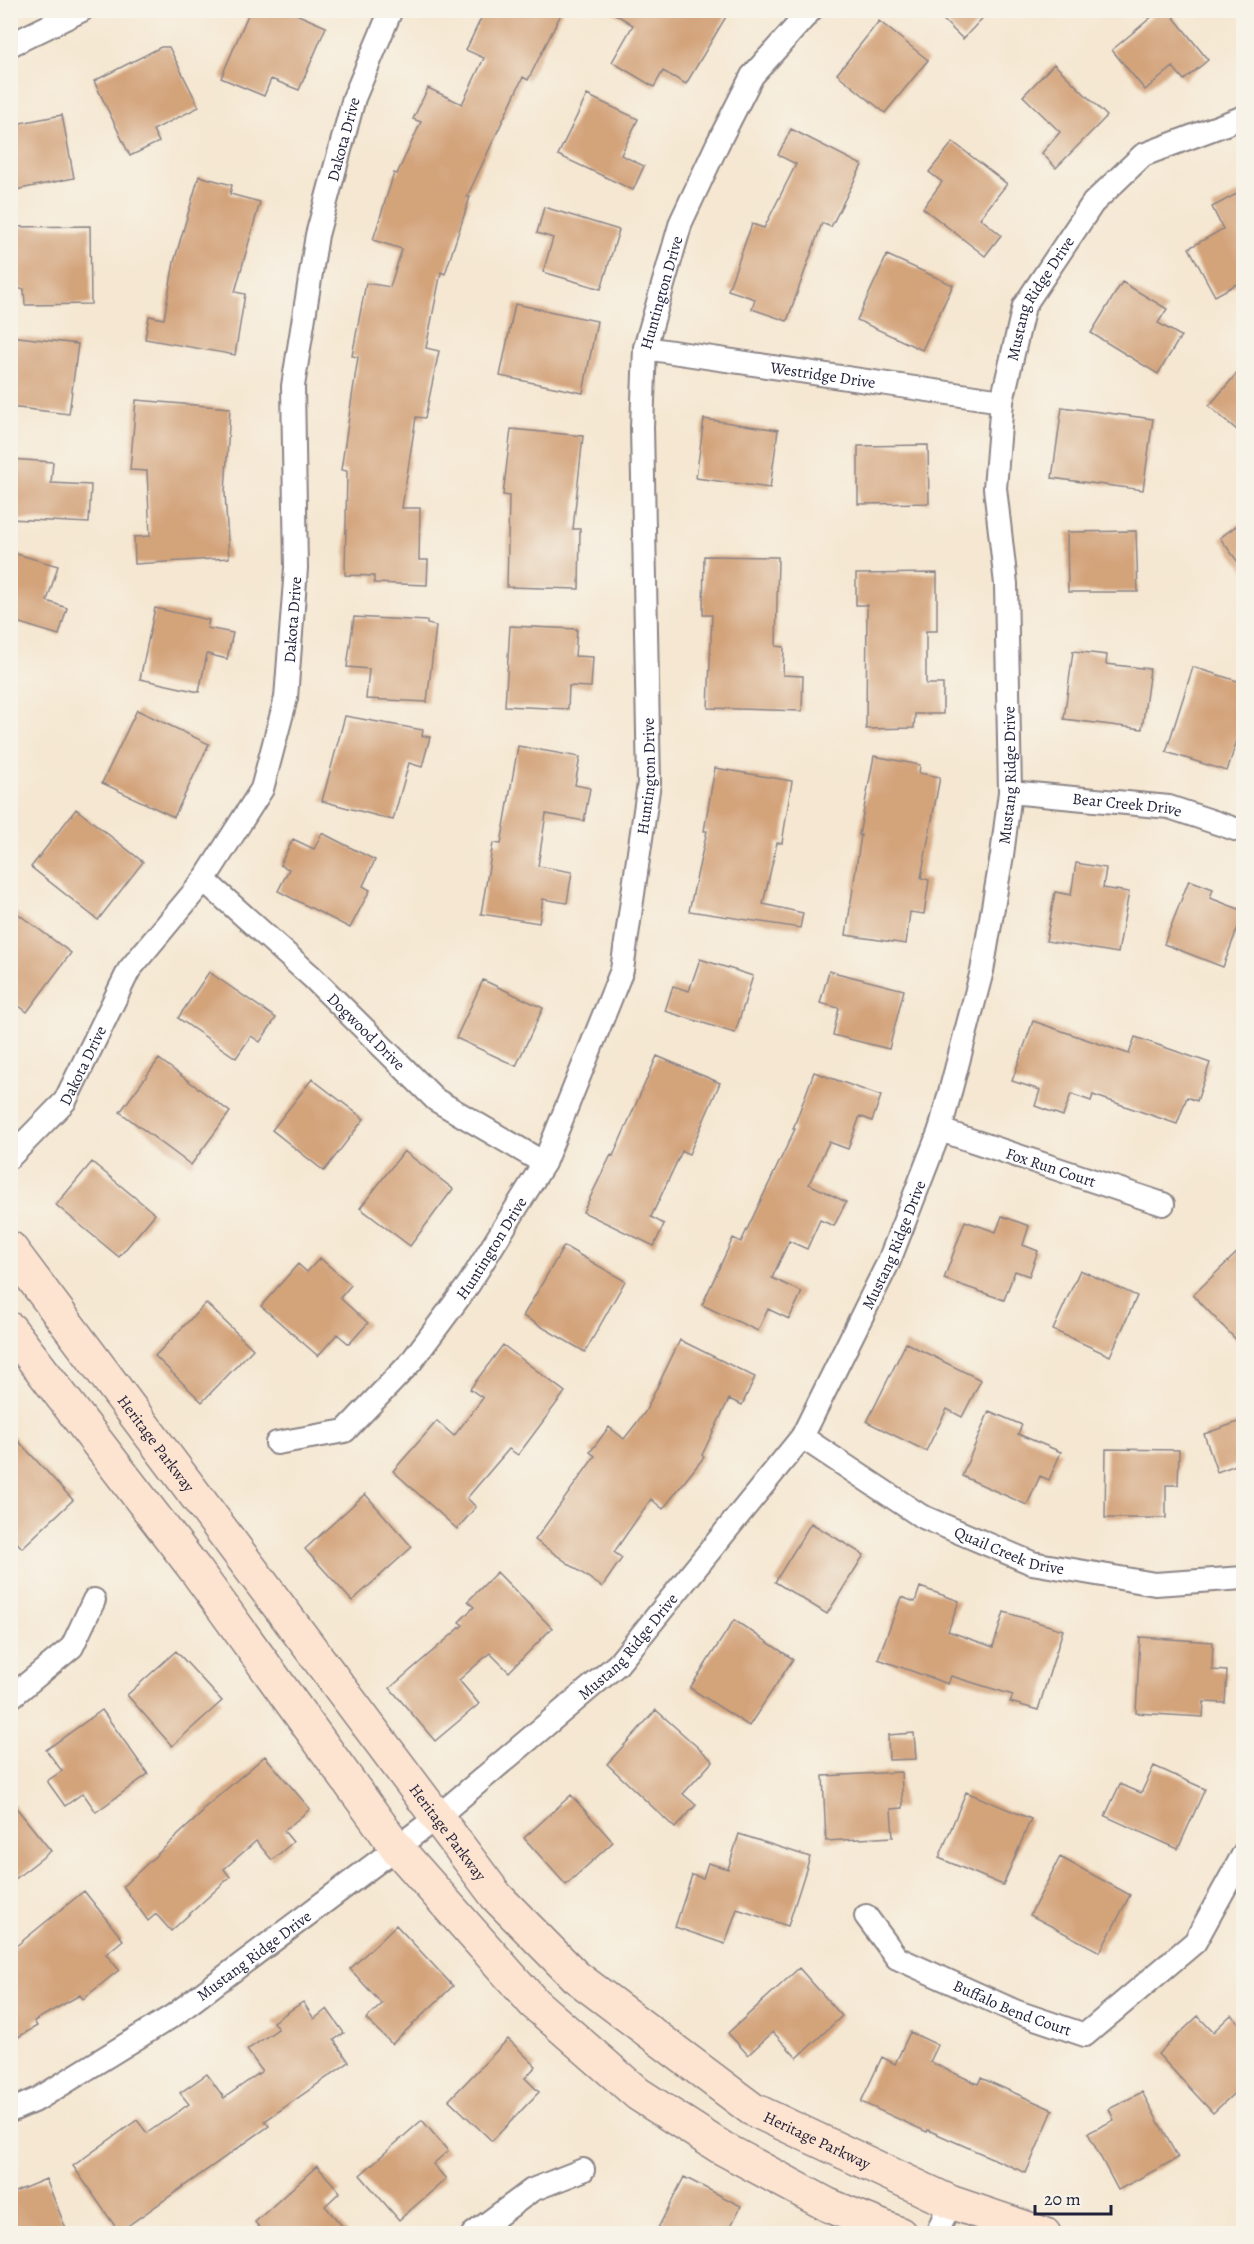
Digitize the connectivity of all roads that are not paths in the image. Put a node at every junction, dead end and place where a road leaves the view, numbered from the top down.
1 (82, 10) edge
2 (391, 10) edge
3 (811, 10) edge
4 (10, 45) edge
5 (1244, 117) edge
6 (645, 348) junction
7 (1002, 401) junction
8 (1010, 792) junction
9 (1244, 831) edge
10 (204, 880) junction
11 (940, 1130) junction
12 (10, 1157) edge
13 (544, 1163) junction
14 (1162, 1204) dead end
15 (10, 1248) edge
16 (10, 1329) edge
17 (802, 1437) junction
18 (276, 1443) dead end
19 (1244, 1578) edge
20 (94, 1600) dead end
21 (10, 1698) edge
22 (436, 1818) junction
23 (397, 1848) junction
24 (1244, 1853) edge
25 (866, 1916) dead end
26 (10, 2111) edge
27 (584, 2170) dead end
28 (950, 2202) junction
29 (473, 2234) edge
30 (900, 2234) edge
31 (937, 2234) edge
32 (1044, 2234) edge

1 - 4 street
2 - 10 street, Dakota Drive
3 - 6 street, Huntington Drive
5 - 7 street, Mustang Ridge Drive
6 - 7 street, Westridge Drive
6 - 13 street, Huntington Drive
7 - 8 street, Mustang Ridge Drive
8 - 9 street, Bear Creek Drive
8 - 11 street, Mustang Ridge Drive
10 - 12 street, Dakota Drive
10 - 13 street, Dogwood Drive
11 - 14 street, Fox Run Court
11 - 17 street, Mustang Ridge Drive
13 - 18 street, Huntington Drive
15 - 22 main road, Heritage Parkway
16 - 23 main road
17 - 19 street, Quail Creek Drive
17 - 22 street, Mustang Ridge Drive
20 - 21 street
22 - 23 street, Mustang Ridge Drive
22 - 28 main road, Heritage Parkway
23 - 26 street, Mustang Ridge Drive
23 - 30 main road
24 - 25 street, Buffalo Bend Court
27 - 29 street
28 - 31 street
28 - 32 main road, Heritage Parkway

